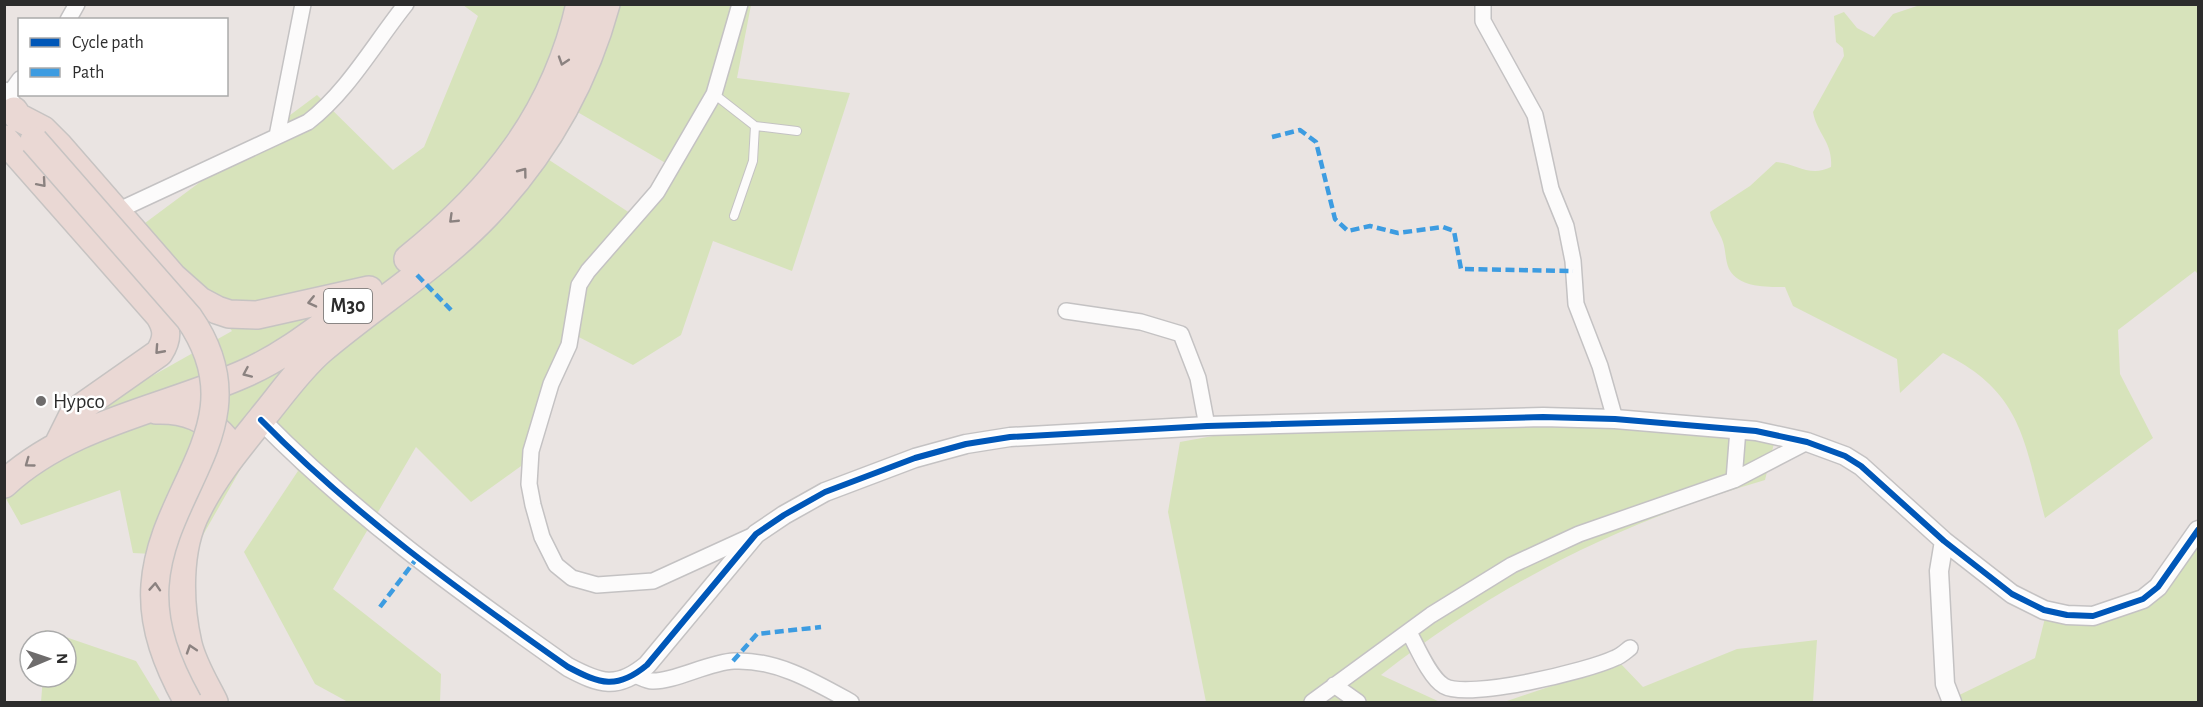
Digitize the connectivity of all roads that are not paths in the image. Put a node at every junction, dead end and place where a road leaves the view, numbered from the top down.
1 (77, 4) edge
2 (303, 4) edge
3 (405, 4) edge
4 (580, 4) edge
5 (606, 4) edge
6 (740, 4) edge
7 (1483, 4) edge
8 (69, 18) edge
9 (18, 83) edge
10 (714, 94) junction
11 (9, 100) edge
12 (755, 126) junction
13 (797, 131) dead end
14 (277, 136) junction
15 (4, 139) edge
16 (117, 211) junction
17 (734, 216) dead end
18 (369, 290) junction
19 (195, 296) junction
20 (1066, 311) dead end
21 (159, 315) junction
22 (294, 360) junction
23 (142, 412) junction
24 (1615, 419) junction
25 (261, 420) junction
26 (1207, 426) junction
27 (1738, 429) junction
28 (1808, 442) junction
29 (58, 445) junction
30 (233, 453) junction
31 (1734, 480) junction
32 (4, 484) edge
33 (2199, 530) edge
34 (756, 534) junction
35 (1944, 541) junction
36 (1409, 632) junction
37 (1630, 648) dead end
38 (635, 675) junction
39 (1334, 685) junction
40 (188, 702) edge
41 (214, 702) edge
42 (851, 702) edge
43 (1312, 702) edge
44 (1358, 702) edge
45 (1952, 702) edge

1 - 8 street
2 - 14 street
3 - 14 street
4 -> 18 highway, M30
22 -> 5 highway, M30
6 - 10 street
7 - 24 street
9 - 11 street
10 - 12 lane
10 - 34 street
11 - 16 highway
40 -> 11 highway, bridge
12 - 13 lane
12 - 17 lane
14 - 16 street
15 -> 21 highway
16 - 19 highway
18 -> 19 highway
18 - 22 highway, M30
19 - 21 highway
20 - 26 street
21 -> 29 highway
22 -> 23 highway, M30
22 - 25 highway, M30
23 - 29 highway, M30
23 - 30 highway
24 - 26 street
24 - 27 street
25 - 30 highway, M30
25 - 38 street
26 - 34 street
27 - 28 street
27 - 31 street
28 - 31 street
28 - 35 street
29 -> 32 highway, M30
41 -> 30 highway, M30
31 - 36 street
33 - 35 street
34 - 38 street
35 - 45 street
36 - 37 street
36 - 39 street
38 - 42 street
39 - 43 street
39 - 44 street

